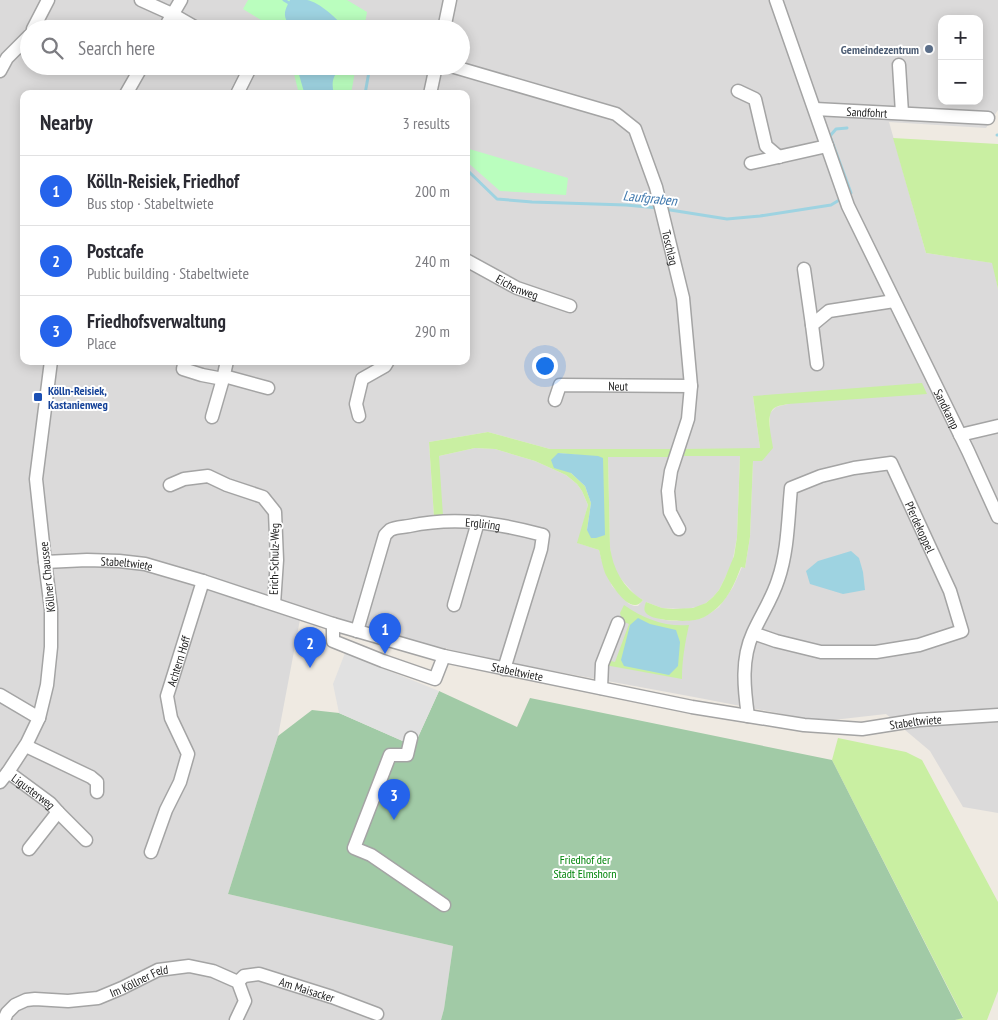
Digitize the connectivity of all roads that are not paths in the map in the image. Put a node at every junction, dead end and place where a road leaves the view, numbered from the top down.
1 (48, 0) edge
2 (141, 0) edge
3 (181, 0) edge
4 (450, 0) edge
5 (776, 0) edge
6 (172, 14) junction
7 (38, 20) edge
8 (169, 20) edge
9 (182, 20) edge
10 (446, 20) edge
11 (20, 45) edge
12 (899, 65) dead end
13 (0, 71) edge
14 (470, 72) edge
15 (137, 75) edge
16 (247, 75) edge
17 (434, 75) edge
18 (128, 90) edge
19 (239, 90) edge
20 (431, 90) edge
21 (738, 91) dead end
22 (815, 109) junction
23 (902, 113) junction
24 (988, 118) dead end
25 (827, 146) junction
26 (779, 157) junction
27 (751, 163) dead end
28 (470, 262) edge
29 (804, 269) dead end
30 (894, 301) junction
31 (570, 306) dead end
32 (812, 324) junction
33 (817, 364) dead end
34 (50, 365) edge
35 (184, 365) edge
36 (226, 365) edge
37 (386, 365) edge
38 (224, 377) junction
39 (691, 386) junction
40 (268, 388) dead end
41 (555, 400) dead end
42 (359, 416) dead end
43 (212, 417) dead end
44 (998, 426) edge
45 (960, 435) junction
46 (170, 486) dead end
47 (998, 517) edge
48 (478, 522) junction
49 (679, 529) dead end
50 (45, 562) junction
51 (203, 582) junction
52 (274, 604) junction
53 (454, 606) dead end
54 (618, 622) dead end
55 (333, 624) junction
56 (357, 631) junction
57 (753, 633) junction
58 (444, 656) junction
59 (504, 669) junction
60 (600, 688) junction
61 (0, 695) edge
62 (998, 715) edge
63 (748, 716) junction
64 (39, 718) junction
65 (411, 738) dead end
66 (26, 746) junction
67 (4, 777) edge
68 (97, 792) dead end
69 (58, 812) junction
70 (86, 840) dead end
71 (29, 849) dead end
72 (151, 852) dead end
73 (444, 905) dead end
74 (238, 982) junction
75 (377, 1014) dead end
76 (4, 1020) edge
77 (236, 1020) edge

1 - 7 street
2 - 6 street
3 - 6 street
4 - 10 street
5 - 22 street, Sandkamp
6 - 8 street
6 - 9 street
11 - 13 street
12 - 23 street
14 - 39 street, Toschlag
15 - 18 street
16 - 19 street
17 - 20 street
21 - 26 street
22 - 23 street, Sandfohrt
22 - 25 street, Sandkamp
23 - 24 street, Sandfohrt
25 - 26 street
25 - 30 street, Sandkamp
26 - 27 street
28 - 31 street, Eichenweg
29 - 32 street
30 - 32 street
30 - 45 street, Sandkamp
32 - 33 street
34 - 50 street, Köllner Chaussee
35 - 38 street
36 - 38 street
37 - 42 street
38 - 40 street
38 - 43 street
39 - 41 street, Neut
39 - 49 street, Toschlag
44 - 45 street
45 - 47 street, Sandkamp
46 - 52 street, Erich-Schulz-Weg
48 - 53 street
48 - 56 street, Ergliring
48 - 59 street, Ergliring
50 - 51 street, Stabeltwiete
50 - 64 street, Köllner Chaussee
51 - 52 street, Stabeltwiete
51 - 72 street, Achtern Hoff
52 - 55 street, Stabeltwiete
54 - 60 street
55 - 56 street, Stabeltwiete
55 - 58 street
56 - 58 street, Stabeltwiete
57 - 57 street, Pferdekoppel
57 - 63 street, Pferdekoppel
58 - 59 street, Stabeltwiete
59 - 60 street, Stabeltwiete
60 - 63 street, Stabeltwiete
61 - 64 street
62 - 63 street, Stabeltwiete
64 - 66 street, Köllner Chaussee
65 - 73 street
66 - 67 street, Köllner Chaussee
66 - 68 street
67 - 69 street, Ligusterweg
69 - 70 street, Ligusterweg
69 - 71 street, Ligusterweg
74 - 75 street, Am Maisacker
74 - 76 street, Im Köllner Feld
74 - 77 street

